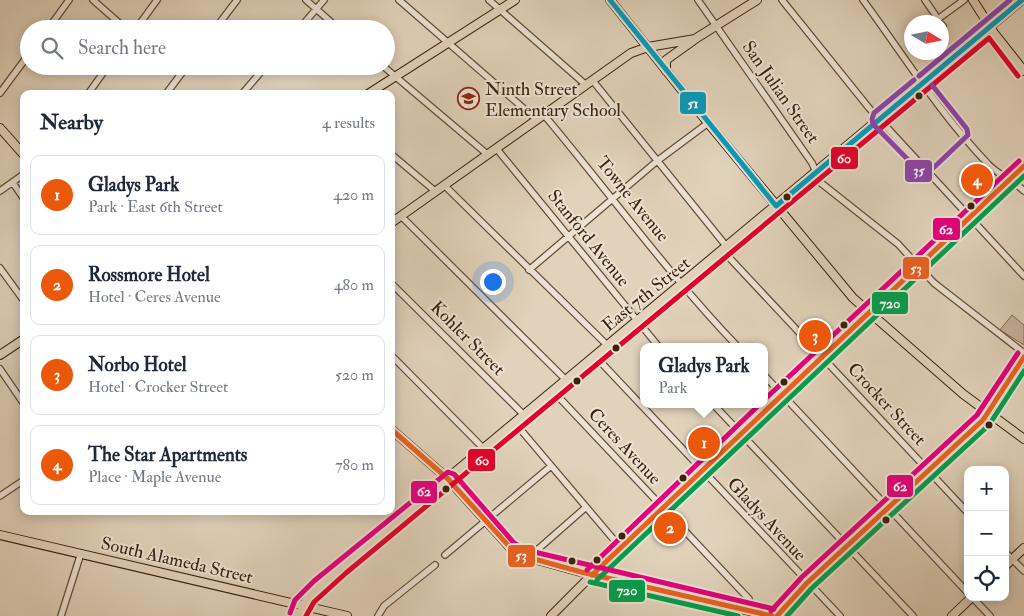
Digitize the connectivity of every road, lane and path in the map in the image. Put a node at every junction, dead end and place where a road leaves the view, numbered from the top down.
1 (69, 0) edge
2 (93, 0) edge
3 (156, 0) edge
4 (237, 0) edge
5 (306, 0) edge
6 (324, 0) edge
7 (399, 0) edge
8 (488, 0) edge
9 (515, 0) edge
10 (610, 0) edge
11 (698, 0) edge
12 (757, 0) edge
13 (782, 0) edge
14 (863, 0) edge
15 (925, 0) edge
16 (964, 0) edge
17 (973, 0) edge
18 (1022, 0) edge
19 (316, 9) junction
20 (500, 10) junction
21 (935, 15) edge
22 (949, 15) edge
23 (55, 20) edge
24 (116, 20) edge
25 (142, 20) edge
26 (222, 20) edge
27 (307, 20) edge
28 (329, 20) edge
29 (716, 25) junction
30 (990, 27) junction
31 (694, 39) junction
32 (448, 42) junction
33 (648, 47) junction
34 (20, 66) edge
35 (666, 70) junction
36 (1024, 71) edge
37 (102, 75) edge
38 (180, 75) edge
39 (258, 75) edge
40 (396, 76) junction
41 (589, 83) junction
42 (921, 83) junction
43 (91, 90) edge
44 (169, 90) edge
45 (245, 90) edge
46 (374, 90) edge
47 (0, 93) edge
48 (544, 115) junction
49 (879, 119) junction
50 (537, 120) junction
51 (708, 123) junction
52 (0, 128) edge
53 (496, 148) junction
54 (20, 150) edge
55 (487, 154) junction
56 (395, 157) edge
57 (657, 161) junction
58 (1024, 166) edge
59 (816, 172) junction
60 (20, 177) edge
61 (1011, 178) junction
62 (13, 183) junction
63 (444, 185) junction
64 (0, 191) edge
65 (435, 191) junction
66 (1024, 191) edge
67 (20, 193) edge
68 (614, 198) junction
69 (776, 206) junction
70 (401, 216) junction
71 (970, 219) junction
72 (395, 220) edge
73 (568, 237) junction
74 (725, 249) junction
75 (917, 265) junction
76 (0, 268) edge
77 (529, 270) junction
78 (1024, 276) edge
79 (681, 285) junction
80 (395, 287) edge
81 (20, 296) edge
82 (868, 312) junction
83 (637, 321) junction
84 (20, 342) edge
85 (656, 343) edge
86 (734, 343) edge
87 (607, 345) junction
88 (0, 355) edge
89 (1024, 355) edge
90 (595, 356) junction
91 (822, 357) junction
92 (395, 360) edge
93 (0, 369) edge
94 (768, 378) edge
95 (566, 380) junction
96 (553, 391) junction
97 (782, 393) junction
98 (20, 398) edge
99 (640, 404) edge
100 (768, 406) edge
101 (643, 408) edge
102 (717, 408) edge
103 (766, 408) edge
104 (988, 413) junction
105 (524, 415) junction
106 (515, 423) junction
107 (740, 432) junction
108 (395, 433) edge
109 (1024, 439) edge
110 (484, 449) junction
111 (551, 466) junction
112 (701, 470) junction
113 (928, 471) junction
114 (448, 479) junction
115 (20, 483) edge
116 (0, 496) edge
117 (662, 507) junction
118 (585, 508) junction
119 (888, 508) junction
120 (966, 511) edge
121 (484, 521) junction
122 (0, 535) edge
123 (847, 546) junction
124 (620, 547) junction
125 (1024, 548) edge
126 (81, 554) junction
127 (445, 555) dead end
128 (1009, 556) edge
129 (528, 558) junction
130 (1012, 559) junction
131 (1009, 562) edge
132 (435, 564) dead end
133 (1024, 571) edge
134 (592, 575) junction
135 (807, 583) junction
136 (964, 589) edge
137 (968, 601) edge
138 (976, 601) edge
139 (301, 605) junction
140 (750, 611) junction
141 (838, 615) edge
142 (61, 616) edge
143 (297, 616) edge
144 (347, 616) edge
145 (378, 616) edge
146 (551, 616) edge
147 (772, 616) edge
148 (777, 616) edge
149 (913, 616) edge
150 (952, 616) edge
151 (990, 616) edge

1 - 23 street
2 - 24 street
3 - 25 street
4 - 26 street
5 - 19 street
6 - 19 street
7 - 32 street
8 - 20 street, Crocker Street
9 - 20 main road
10 - 33 main road
11 - 29 street, San Julian Street
12 - 29 main road
13 - 49 street
14 - 42 street
15 - 21 street
16 - 22 street
17 - 30 main road
18 - 30 main road, East 7th Street
19 - 27 street
19 - 28 street
20 - 32 main road
20 - 41 street, Crocker Street
29 - 31 main road
29 - 59 street, San Julian Street
30 - 36 main road
30 - 42 main road, East 7th Street
31 - 33 main road
31 - 35 main road
32 - 40 main road
32 - 50 street
33 - 35 main road
33 - 41 main road
34 - 47 street
35 - 51 main road
37 - 43 street
38 - 44 street
39 - 45 street
40 - 46 main road
40 - 55 street
41 - 48 main road
41 - 57 street, Crocker Street
42 - 49 main road, East 7th Street
42 - 61 street
48 - 50 main road
48 - 68 street, Towne Avenue
49 - 59 main road, East 7th Street
49 - 71 street
50 - 53 main road
51 - 57 street
51 - 69 main road
52 - 54 main road
53 - 55 main road
53 - 73 street, Stanford Avenue
55 - 63 main road
56 - 65 street
57 - 68 street
57 - 74 street, Crocker Street
58 - 61 main road
59 - 69 main road, East 7th Street
59 - 75 street, San Julian Street
60 - 62 street
61 - 66 street
61 - 71 main road
62 - 64 street
62 - 67 street
63 - 65 main road
63 - 77 street
65 - 70 main road
68 - 73 street
68 - 79 street, Towne Avenue
69 - 74 main road, East 7th Street
69 - 82 main road
70 - 72 main road
70 - 95 street
71 - 75 main road
71 - 78 street
73 - 77 street
73 - 83 street, Stanford Avenue
74 - 79 main road, East 7th Street
74 - 91 street, Crocker Street
75 - 82 main road
75 - 89 street, San Julian Street
76 - 81 street
77 - 87 street
79 - 83 main road, East 7th Street
79 - 86 street, Towne Avenue
80 - 105 street, Kohler Street
82 - 91 main road
82 - 104 main road
83 - 85 street, Stanford Avenue
83 - 87 main road, East 7th Street
84 - 88 main road
87 - 90 main road, East 7th Street
89 - 104 main road
90 - 95 main road, East 7th Street
90 - 99 street, Gladys Avenue
91 - 97 main road
91 - 113 street, Crocker Street
92 - 110 street
93 - 98 street
94 - 97 street
95 - 96 main road, East 7th Street
96 - 105 main road, East 7th Street
96 - 117 street, Ceres Avenue
97 - 100 main road
97 - 119 street
101 - 112 street, Gladys Avenue
102 - 107 street
103 - 107 main road
104 - 109 main road
104 - 113 main road
105 - 106 main road, East 7th Street
106 - 110 main road, East 7th Street
106 - 111 street
107 - 112 main road
107 - 123 street
108 - 114 main road
110 - 114 main road, East 7th Street
111 - 118 street
111 - 121 street
112 - 117 main road
112 - 135 street, Gladys Avenue
113 - 119 main road
113 - 120 street, Crocker Street
114 - 121 main road
114 - 139 main road, East 7th Street
115 - 116 street
117 - 124 main road
117 - 140 street, Ceres Avenue
118 - 124 street
118 - 129 street
119 - 123 main road
119 - 136 street
121 - 127 street
121 - 129 main road
122 - 126 main road, South Alameda Street
123 - 135 main road
123 - 149 street
124 - 134 main road
125 - 130 main road
126 - 139 main road, South Alameda Street
126 - 142 street
128 - 130 street
129 - 134 main road
130 - 131 main road
130 - 133 street
132 - 145 street
134 - 140 main road
134 - 146 main road
135 - 141 street, Gladys Avenue
135 - 148 main road
137 - 150 main road
138 - 151 street
139 - 143 main road, East 7th Street
139 - 144 main road, South Alameda Street
140 - 147 main road

